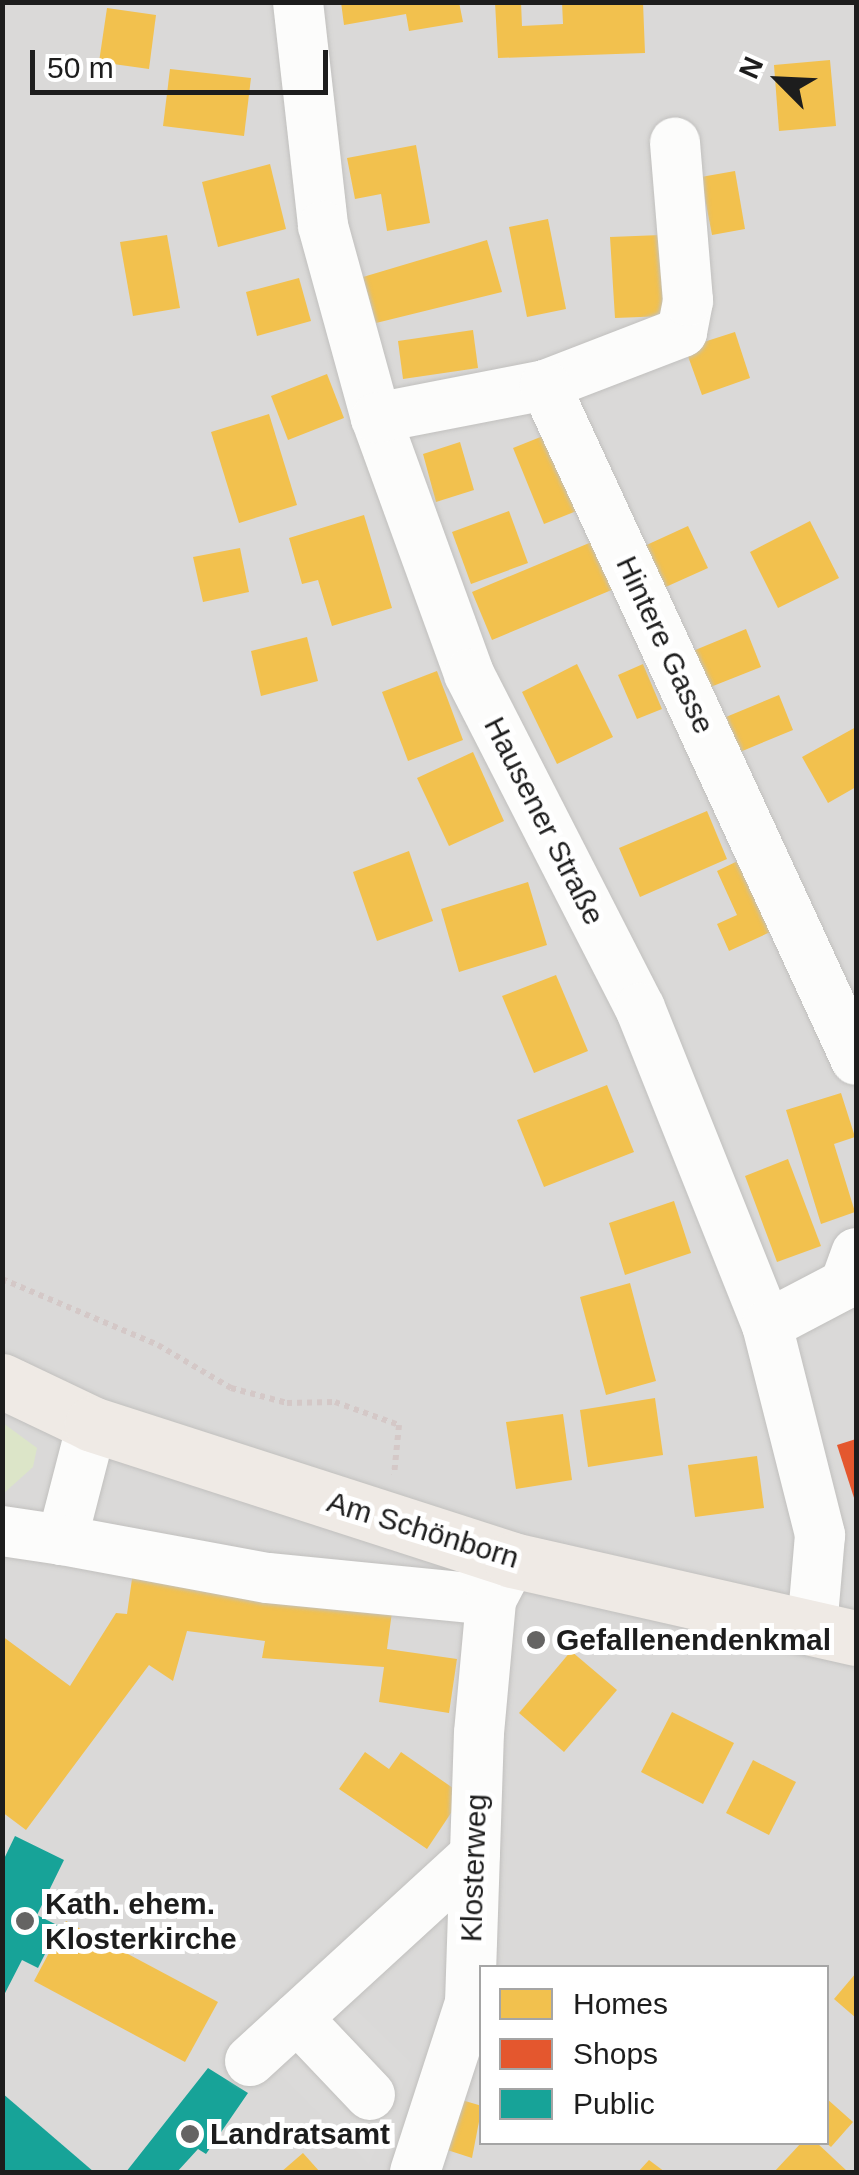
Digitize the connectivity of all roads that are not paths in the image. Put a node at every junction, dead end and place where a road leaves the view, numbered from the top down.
1 (298, 2) edge
2 (676, 143) dead end
3 (544, 385) junction
4 (376, 418) junction
5 (856, 1060) edge
6 (856, 1253) edge
7 (768, 1325) junction
8 (2, 1381) edge
9 (92, 1424) junction
10 (2, 1531) edge
11 (62, 1540) junction
12 (502, 1580) junction
13 (834, 1633) edge
14 (475, 1855) junction
15 (296, 2018) junction
16 (250, 2061) dead end
17 (370, 2095) dead end
18 (415, 2172) edge

1 - 4 street, Hausener Straße
2 - 3 street
3 - 4 street
3 - 5 street, Hintere Gasse
4 - 7 street, Hausener Straße
6 - 7 street
7 - 13 street, Hausener Straße
8 - 9 main road, Am Schönborn
9 - 11 street
9 - 12 main road, Am Schönborn
10 - 11 street
11 - 12 street
12 - 13 main road, Am Schönborn
12 - 14 street, Klosterweg
14 - 15 street
14 - 18 street, Klosterweg
15 - 16 street
15 - 17 street

